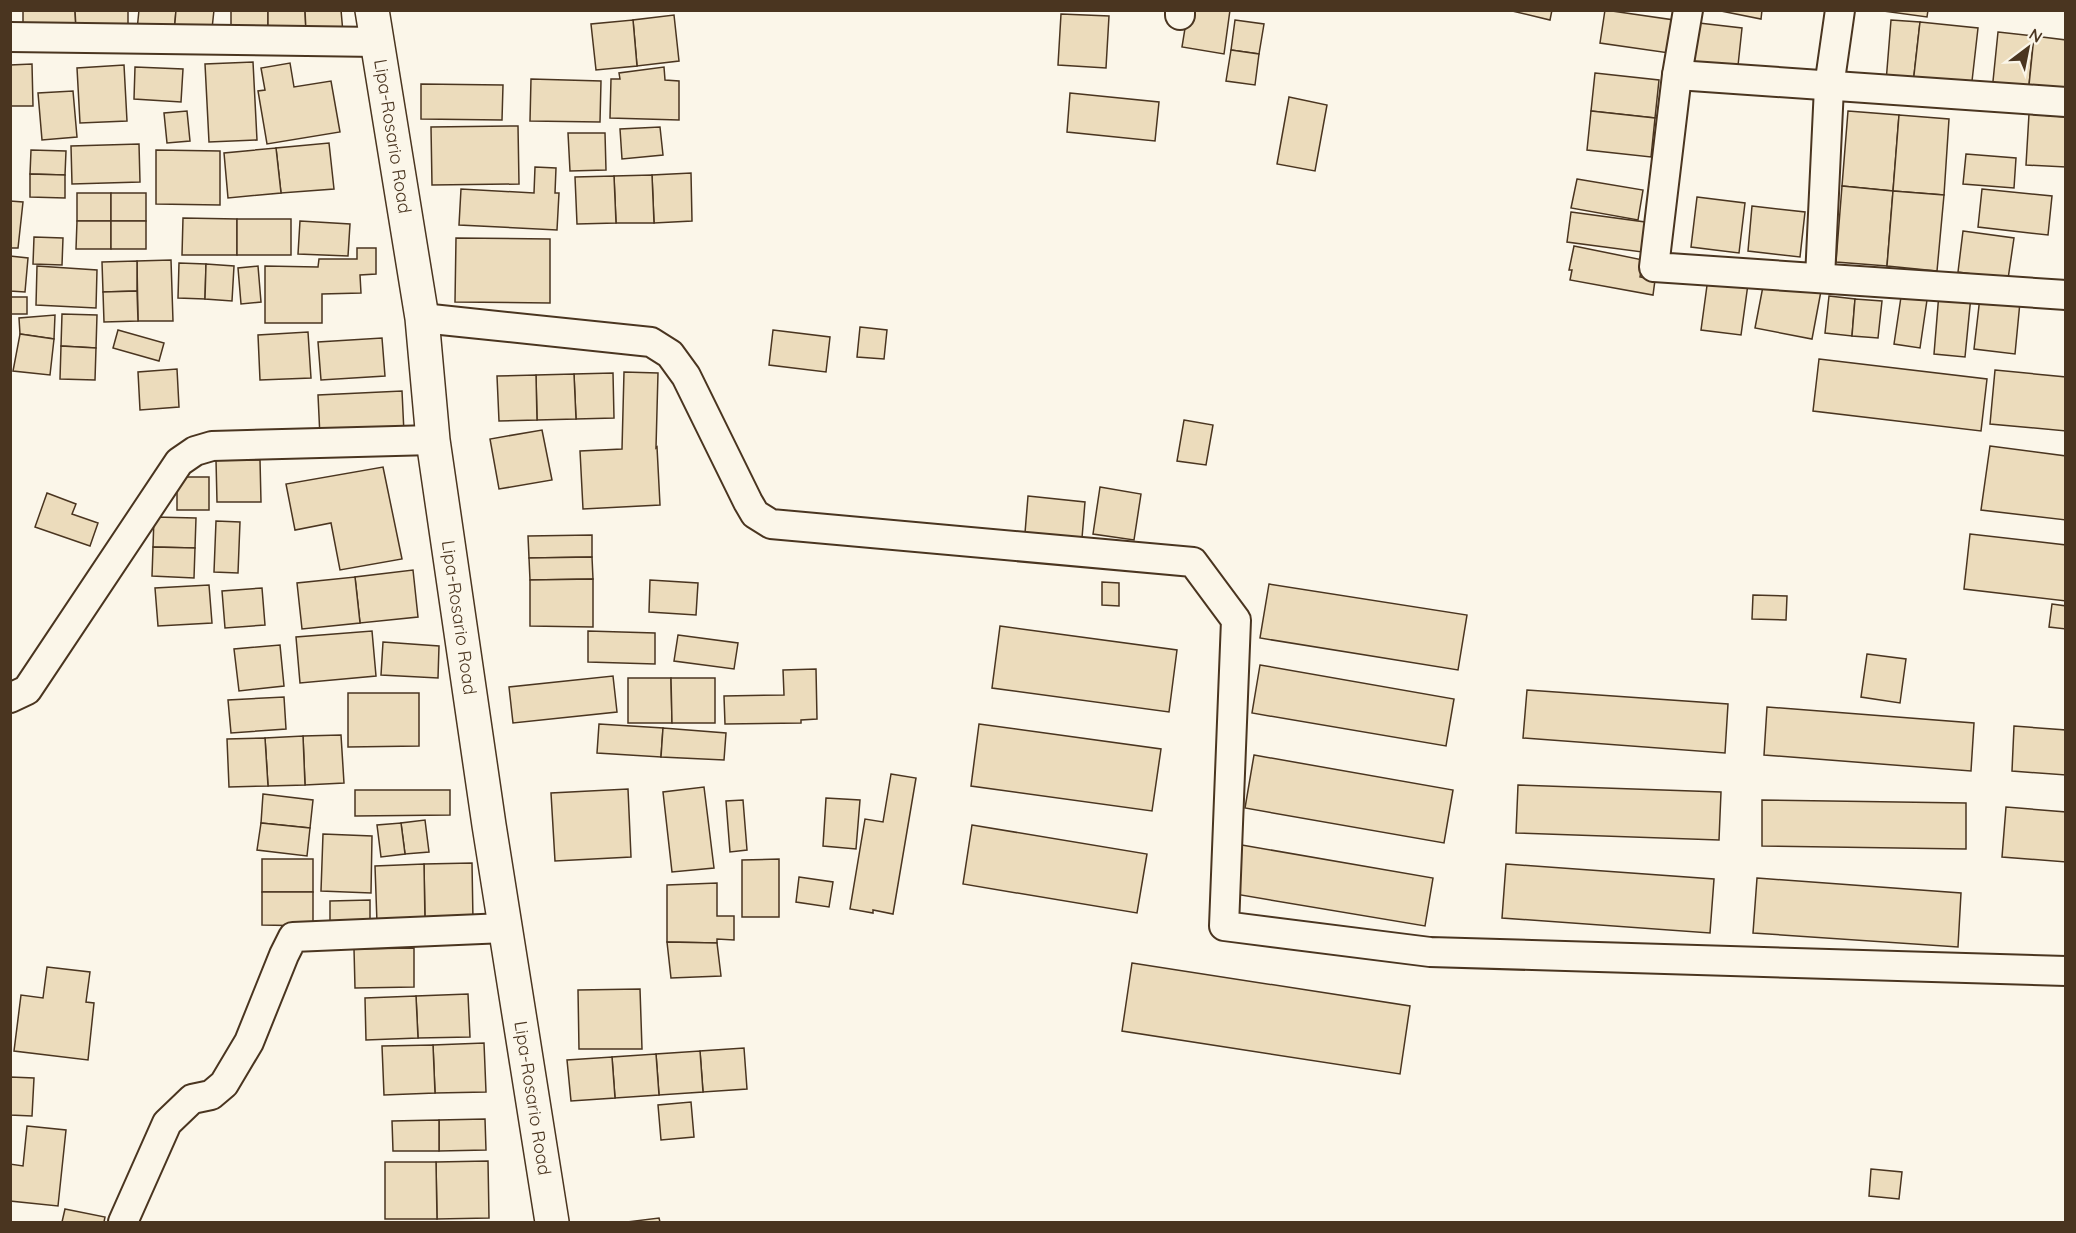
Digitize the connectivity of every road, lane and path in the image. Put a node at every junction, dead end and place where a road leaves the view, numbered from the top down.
1 (372, 10) edge
2 (1688, 10) edge
3 (1840, 10) edge
4 (10, 37) edge
5 (377, 42) junction
6 (1677, 75) junction
7 (1829, 87) junction
8 (2066, 102) edge
9 (1820, 278) junction
10 (2066, 295) edge
11 (422, 318) junction
12 (433, 440) junction
13 (10, 698) edge
14 (505, 928) junction
15 (2066, 971) edge
16 (123, 1222) edge
17 (552, 1222) edge

1 - 5 main road, Lipa-Rosario Road
2 - 6 street
3 - 7 street
4 - 5 street
5 - 11 main road, Lipa-Rosario Road
6 - 7 street
6 - 9 street
7 - 8 street
7 - 9 street
9 - 10 street
11 - 12 main road, Lipa-Rosario Road
11 - 15 street
12 - 13 street
12 - 14 main road, Lipa-Rosario Road
14 - 16 street
14 - 17 main road, Lipa-Rosario Road

